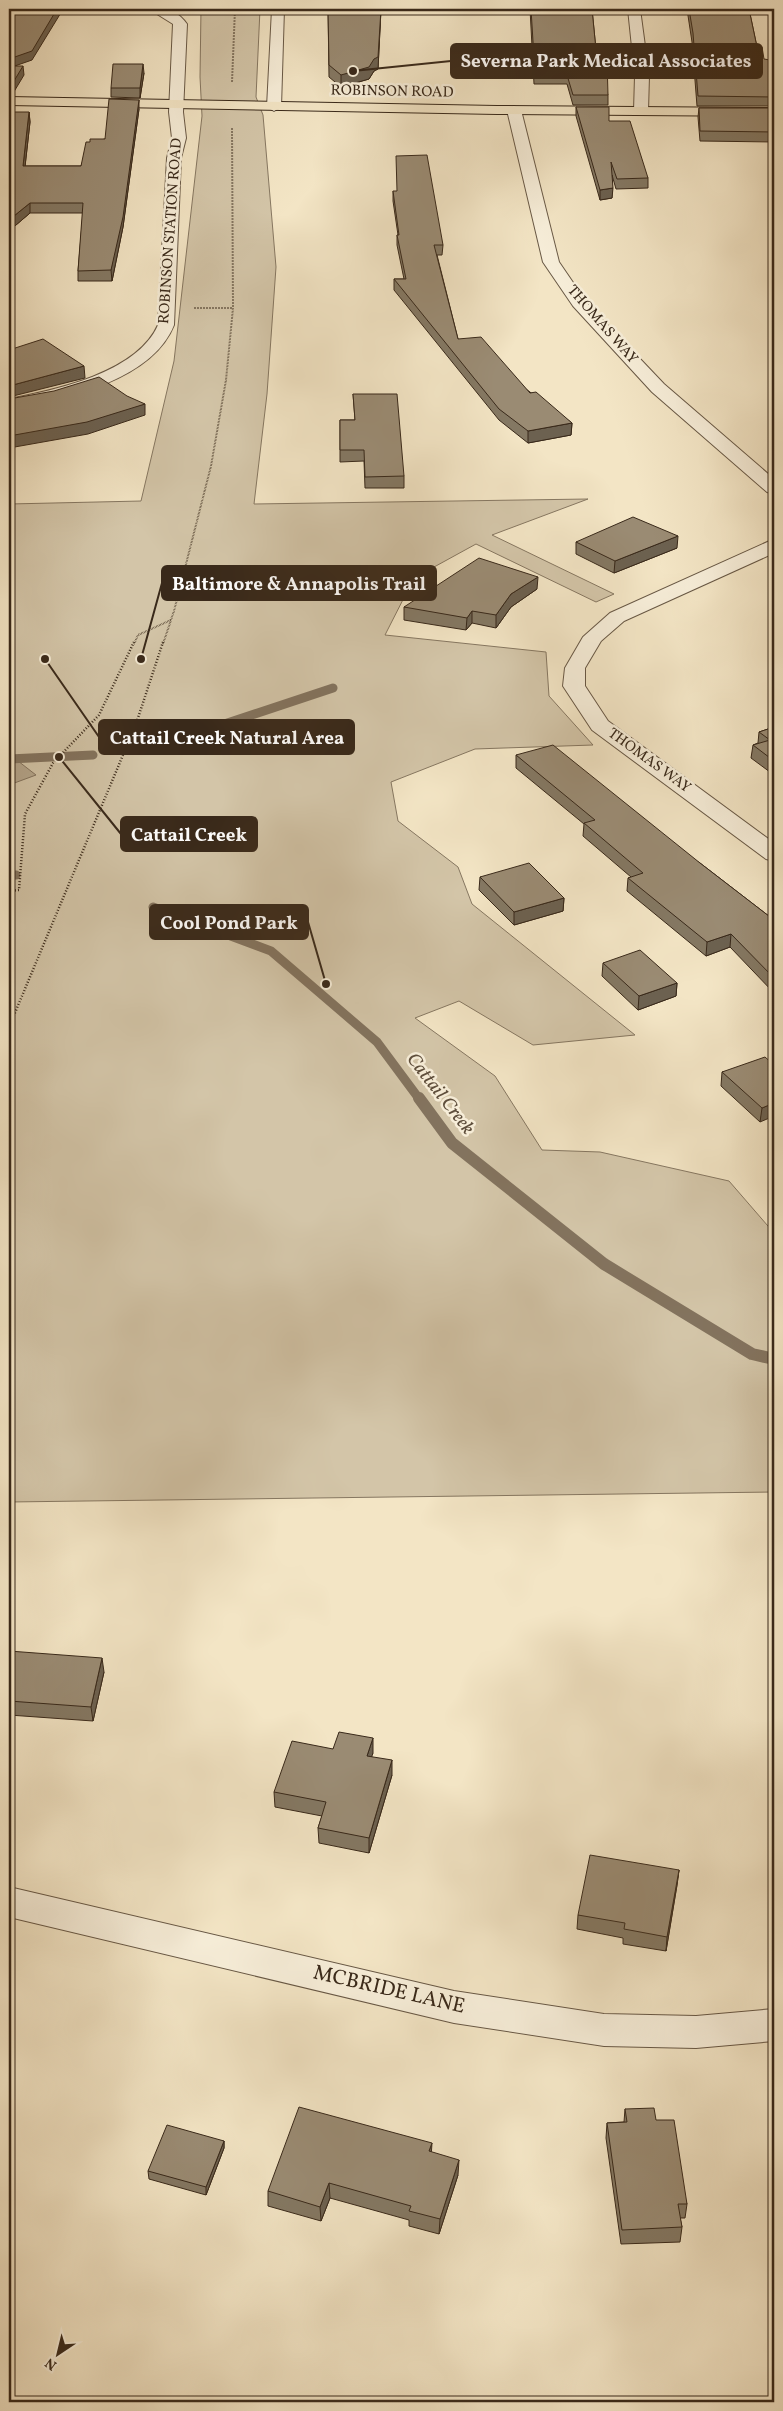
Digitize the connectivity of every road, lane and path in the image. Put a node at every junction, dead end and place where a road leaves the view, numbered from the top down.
1 (235, 9) edge
2 (278, 9) edge
3 (634, 9) edge
4 (162, 11) dead end
5 (9, 101) edge
6 (176, 105) junction
7 (232, 106) junction
8 (274, 107) junction
9 (514, 110) junction
10 (641, 111) junction
11 (774, 112) edge
12 (168, 308) junction
13 (233, 308) junction
14 (9, 404) edge
15 (774, 488) edge
16 (774, 545) edge
17 (171, 620) junction
18 (774, 854) edge
19 (9, 891) edge
20 (9, 1027) edge
21 (9, 1902) edge
22 (774, 2025) edge

1 - 7 path
2 - 8 street
3 - 10 street
4 - 6 street, ROBINSON STATION ROAD
5 - 6 main road, ROBINSON ROAD
6 - 7 main road, ROBINSON ROAD
6 - 12 street, ROBINSON STATION ROAD
7 - 8 main road, ROBINSON ROAD
7 - 13 path
8 - 9 main road, ROBINSON ROAD
9 - 10 main road, ROBINSON ROAD
9 - 15 street, THOMAS WAY
10 - 11 main road, ROBINSON ROAD
12 - 13 path
12 - 14 street, ROBINSON STATION ROAD
13 - 17 path
16 - 18 street, THOMAS WAY
17 - 19 path
17 - 20 path
21 - 22 street, MCBRIDE LANE

